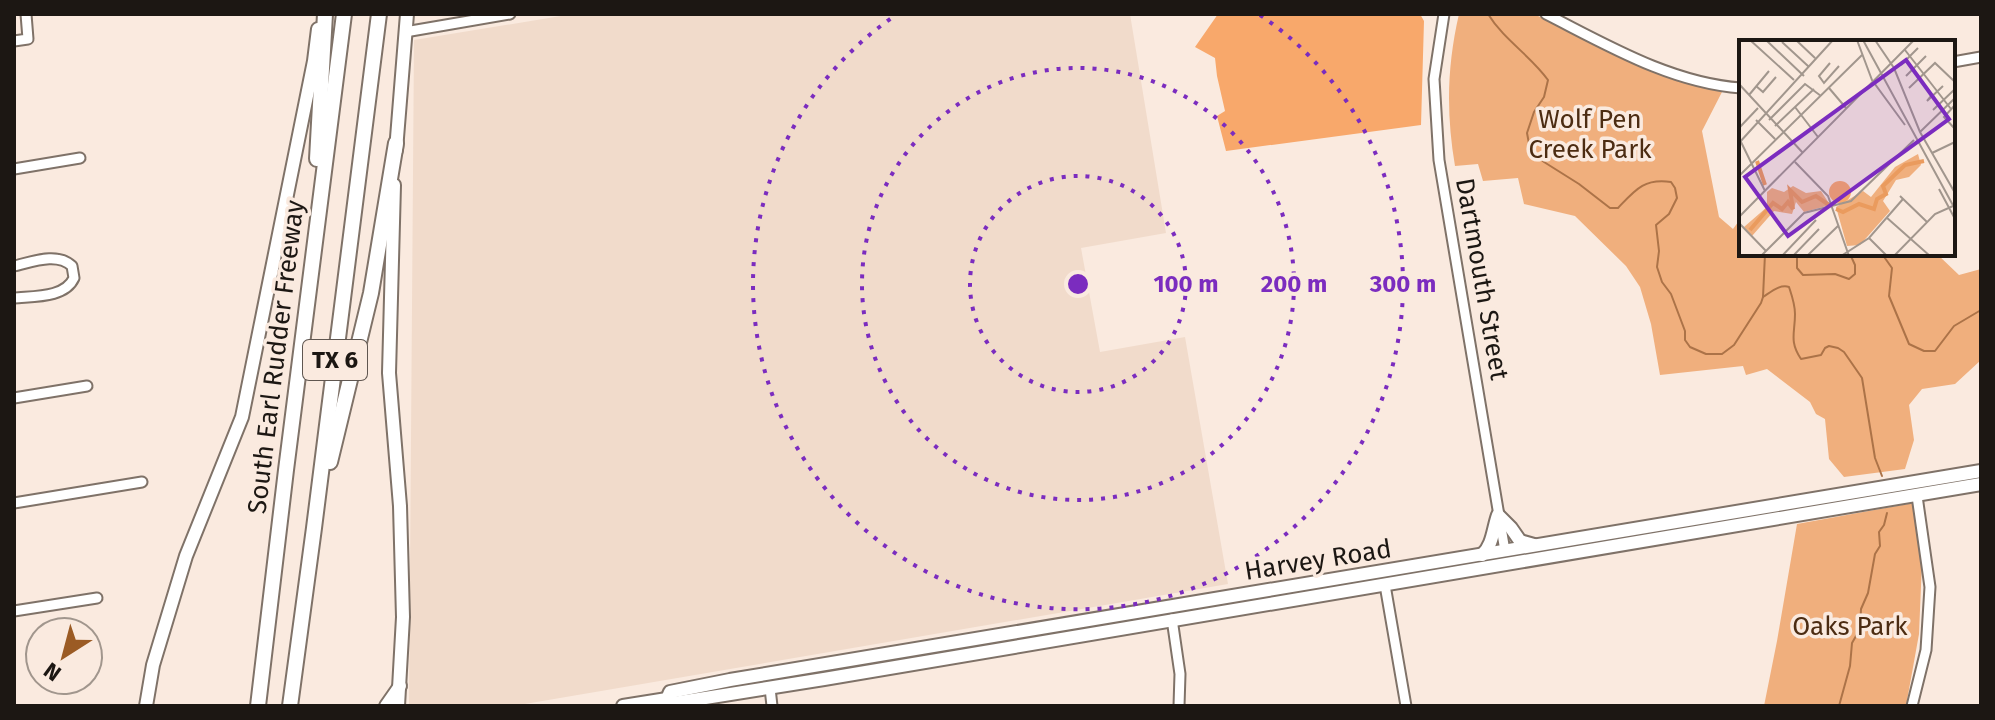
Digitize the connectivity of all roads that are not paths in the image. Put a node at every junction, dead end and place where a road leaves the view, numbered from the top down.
1 (26, 14) edge
2 (323, 14) edge
3 (344, 14) edge
4 (379, 14) edge
5 (407, 14) edge
6 (510, 14) edge
7 (1444, 14) edge
8 (1546, 14) edge
9 (405, 32) junction
10 (14, 41) edge
11 (1981, 57) edge
12 (1955, 62) edge
13 (1739, 88) edge
14 (396, 143) junction
15 (80, 158) dead end
16 (14, 169) edge
17 (315, 240) junction
18 (14, 266) edge
19 (14, 298) edge
20 (87, 386) dead end
21 (14, 398) edge
22 (1981, 471) edge
23 (142, 482) dead end
24 (1981, 484) edge
25 (1917, 496) junction
26 (1826, 497) junction
27 (14, 503) edge
28 (1498, 515) junction
29 (1784, 518) junction
30 (1692, 519) junction
31 (314, 528) junction
32 (1648, 540) junction
33 (1537, 545) junction
34 (1505, 551) junction
35 (1482, 555) junction
36 (1537, 559) junction
37 (1420, 565) junction
38 (1474, 569) junction
39 (1353, 576) junction
40 (1385, 585) junction
41 (97, 598) dead end
42 (1211, 600) junction
43 (14, 611) edge
44 (1104, 618) junction
45 (1172, 619) junction
46 (1061, 638) junction
47 (939, 645) junction
48 (944, 659) junction
49 (800, 669) junction
50 (400, 686) junction
51 (770, 688) junction
52 (667, 699) junction
53 (148, 706) edge
54 (258, 706) edge
55 (290, 706) edge
56 (386, 706) edge
57 (398, 706) edge
58 (623, 706) edge
59 (772, 706) edge
60 (1179, 706) edge
61 (1406, 706) edge
62 (1912, 706) edge

1 - 10 street
2 - 17 highway
2 - 53 main road
3 - 17 highway, South Earl Rudder Freeway / TX 6
4 - 31 highway, TX 6
5 - 9 main road
6 - 9 street
7 - 28 street, Dartmouth Street
8 - 13 street
9 - 14 main road
11 - 12 street
14 - 31 highway
14 - 50 main road
15 - 16 street
17 - 54 highway, South Earl Rudder Freeway / TX 6
18 - 19 street
20 - 21 street
22 - 26 main road, Harvey Road
23 - 27 street
24 - 25 main road, Harvey Road
25 - 29 main road, Harvey Road
25 - 62 street
26 - 29 main road
26 - 30 main road, Harvey Road
28 - 33 main road
28 - 34 street, Dartmouth Street
28 - 35 main road
29 - 32 main road, Harvey Road
30 - 32 main road
30 - 33 main road, Harvey Road
31 - 55 highway, TX 6
32 - 36 main road, Harvey Road
33 - 34 main road, Harvey Road
34 - 35 main road, Harvey Road
34 - 36 main road
34 - 38 main road
35 - 37 main road, Harvey Road
36 - 38 main road, Harvey Road
37 - 39 main road, Harvey Road
37 - 40 main road
38 - 40 main road, Harvey Road
39 - 40 main road
39 - 42 main road, Harvey Road
40 - 45 main road, Harvey Road
40 - 61 street
41 - 43 street
42 - 44 main road, Harvey Road
42 - 45 main road
44 - 46 main road
44 - 47 main road, Harvey Road
45 - 46 main road, Harvey Road
45 - 60 street
46 - 48 main road, Harvey Road
47 - 48 main road
47 - 49 main road, Harvey Road
48 - 51 main road, Harvey Road
49 - 51 main road
49 - 52 main road, Harvey Road
50 - 56 main road
50 - 57 main road
51 - 52 main road, Harvey Road
51 - 59 street
52 - 58 main road, Harvey Road

